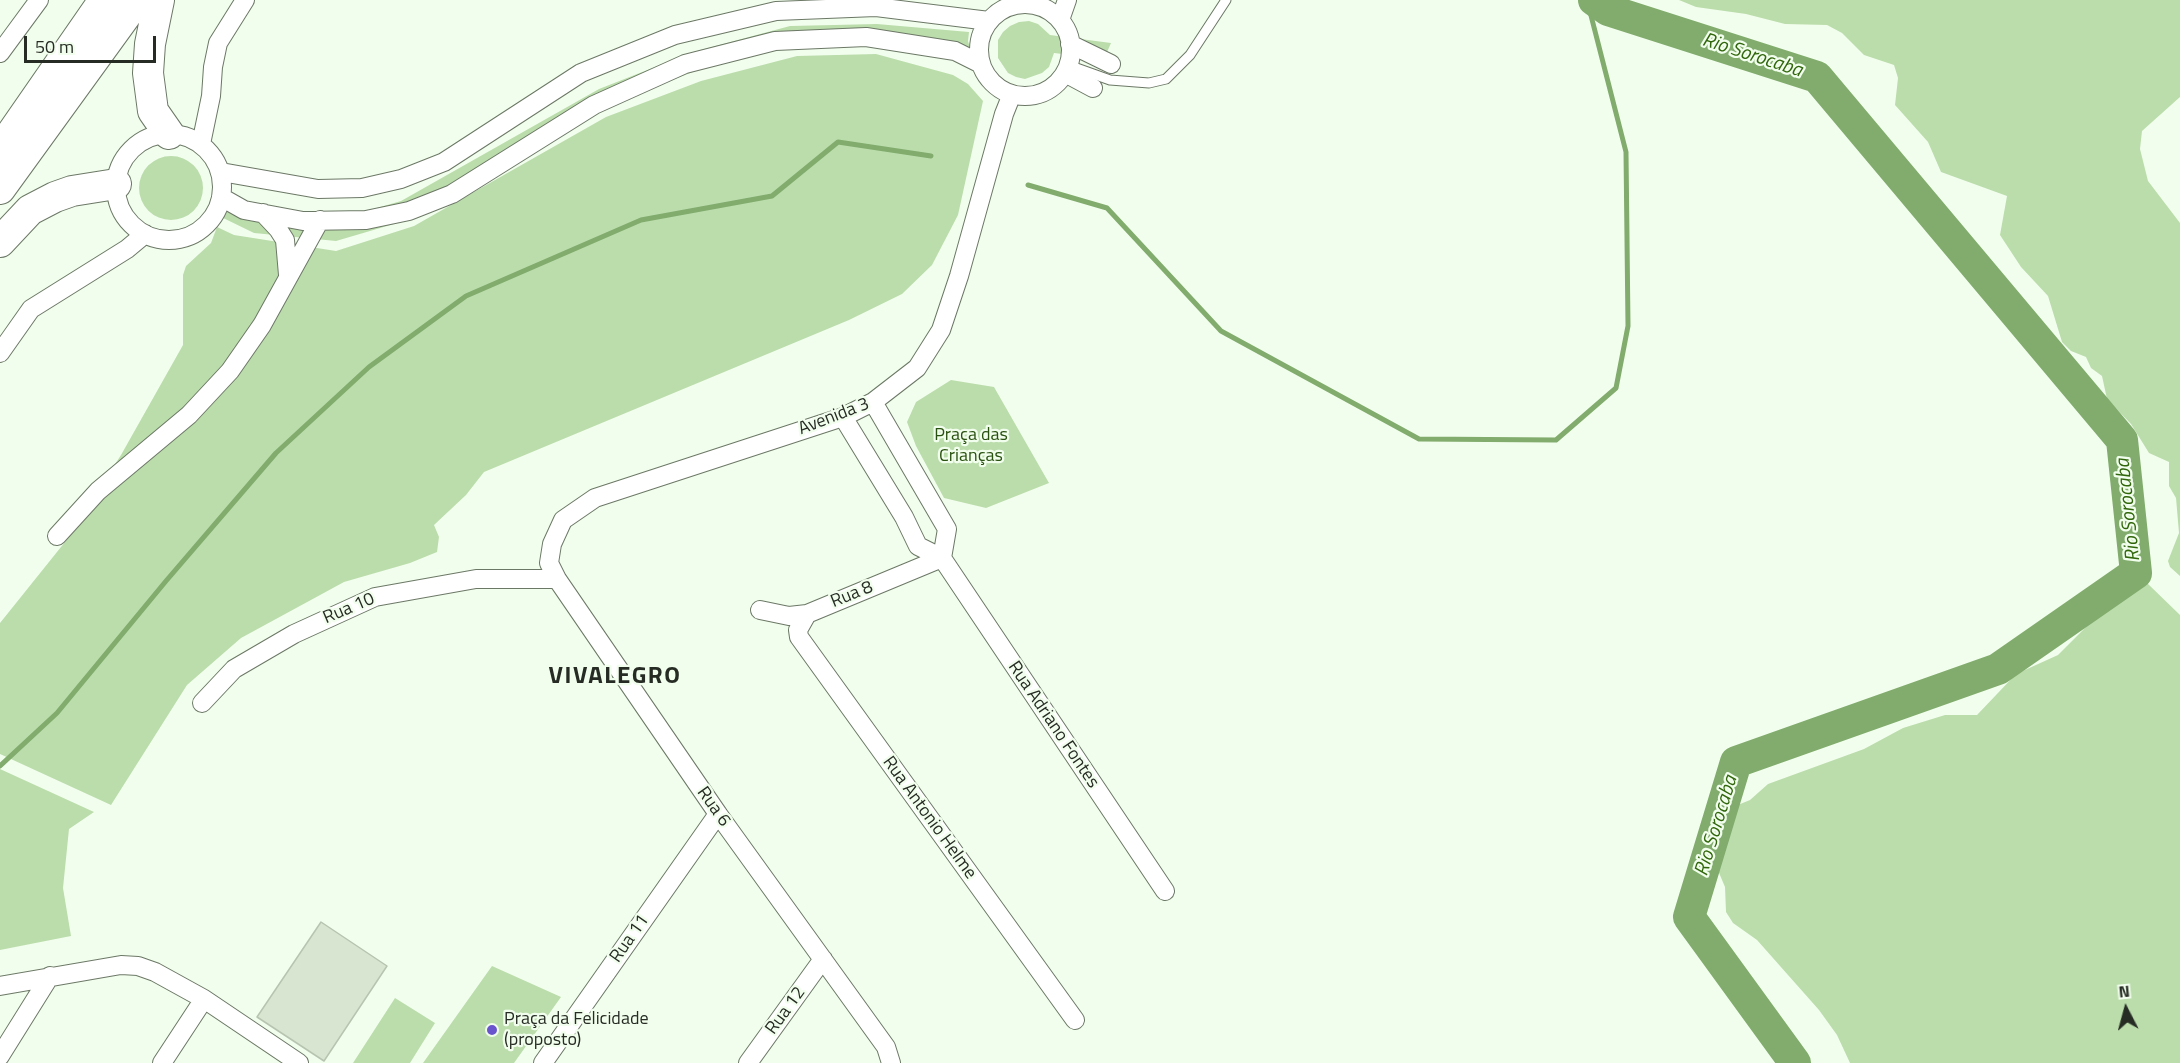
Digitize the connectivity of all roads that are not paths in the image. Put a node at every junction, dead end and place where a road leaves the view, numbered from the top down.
1 (39, 0) edge
2 (104, 0) edge
3 (137, 0) edge
4 (159, 0) edge
5 (245, 0) edge
6 (1067, 0) edge
7 (1226, 0) edge
8 (1026, 2) edge
9 (1060, 20) junction
10 (989, 21) junction
11 (1071, 44) junction
12 (0, 53) edge
13 (981, 64) junction
14 (1111, 64) dead end
15 (1066, 69) junction
16 (1093, 88) dead end
17 (1012, 94) junction
18 (169, 134) junction
19 (201, 144) junction
20 (0, 150) edge
21 (221, 172) junction
22 (116, 184) junction
23 (0, 189) edge
24 (222, 197) junction
25 (262, 213) junction
26 (320, 220) junction
27 (145, 234) junction
28 (0, 242) edge
29 (288, 275) junction
30 (0, 353) edge
31 (873, 402) junction
32 (843, 417) junction
33 (930, 503) junction
34 (904, 517) junction
35 (57, 536) dead end
36 (552, 544) joint
37 (942, 558) junction
38 (557, 579) junction
39 (760, 610) dead end
40 (807, 614) junction
41 (202, 703) dead end
42 (718, 814) junction
43 (1165, 891) dead end
44 (823, 959) junction
45 (50, 976) junction
46 (0, 986) edge
47 (204, 999) junction
48 (1075, 1020) dead end
49 (0, 1056) edge
50 (162, 1063) edge
51 (299, 1063) edge
52 (543, 1063) edge
53 (748, 1063) edge
54 (891, 1063) edge

1 - 12 street
2 - 20 highway
3 - 23 highway
4 - 18 highway
5 - 19 street
6 - 9 street
7 - 15 lane
8 - 9 street
8 - 10 street
9 - 11 street
10 - 13 street
10 - 21 street
11 - 14 street
11 - 15 street
13 - 17 street
13 - 26 street
15 - 16 street
15 - 17 street
17 - 31 street, Avenida 3
18 - 19 street
18 - 22 street
19 - 21 street
21 - 24 street
22 - 27 street
22 - 28 highway
24 - 25 street
24 - 27 street
25 - 26 street
25 - 29 street
26 - 29 street
27 - 30 street
29 - 35 street
31 - 32 street, Avenida 3
31 - 33 street
32 - 34 street, Rua Adriano Fontes
32 - 36 street, Avenida 3
33 - 34 street
33 - 37 street
34 - 37 street, Rua Adriano Fontes
36 - 38 street, Rua 6
37 - 40 street, Rua 8
37 - 43 street, Rua Adriano Fontes
38 - 41 street, Rua 10
38 - 42 street, Rua 6
39 - 40 street, Rua 8
40 - 48 street, Rua Antonio Helme
42 - 44 street, Rua 6
42 - 52 street, Rua 11
44 - 53 street, Rua 12
44 - 54 street, Rua 6
45 - 46 street
45 - 47 street
45 - 49 street
47 - 50 street
47 - 51 street

